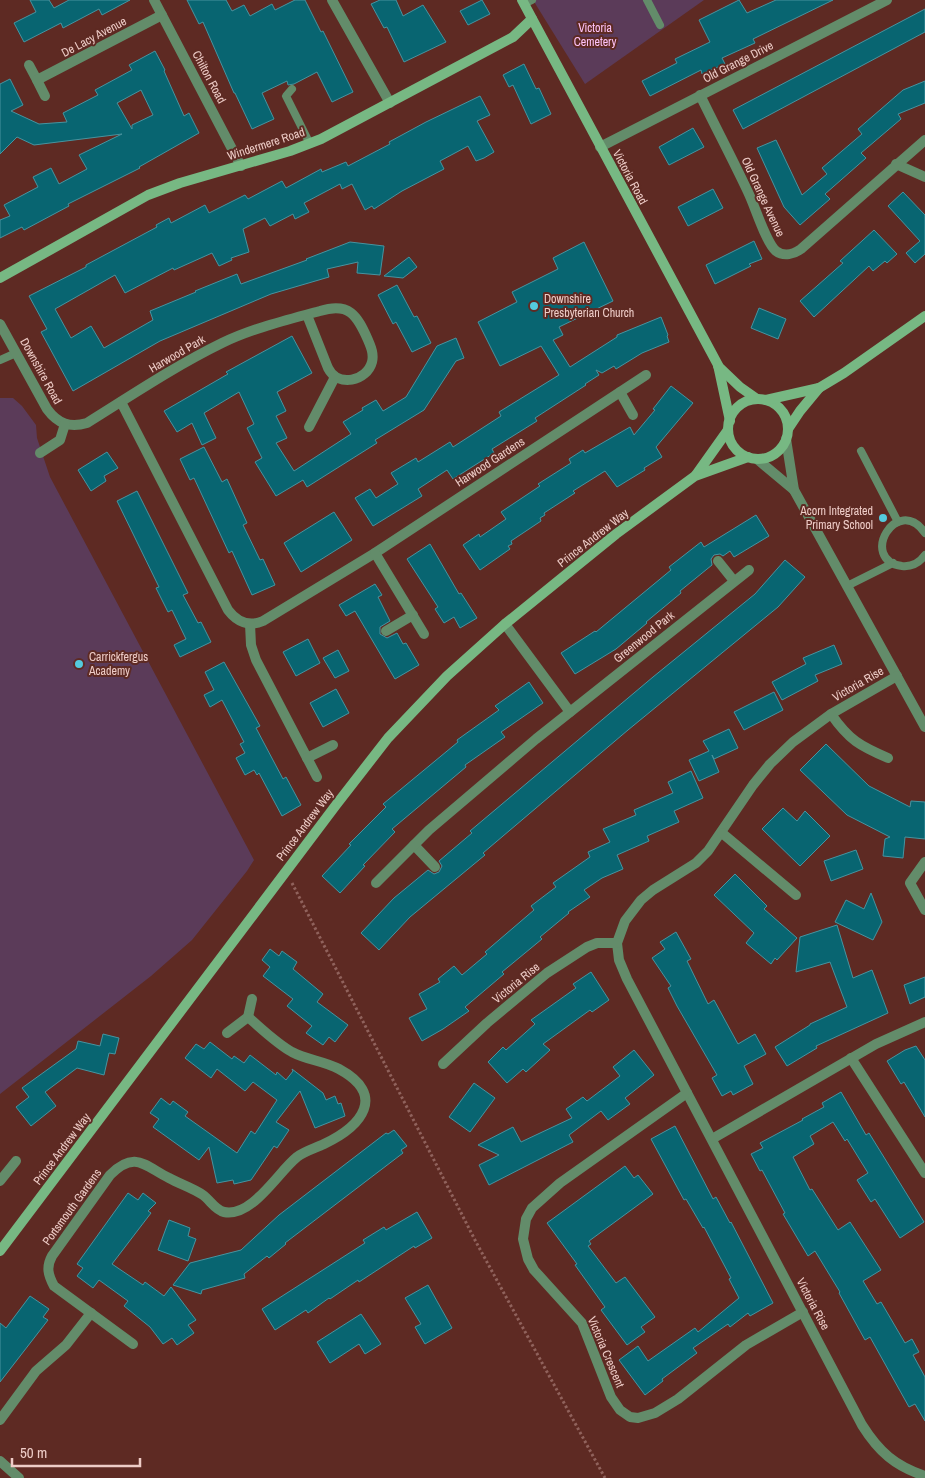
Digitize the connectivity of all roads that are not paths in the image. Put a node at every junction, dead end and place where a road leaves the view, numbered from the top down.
1 (154, 0) edge
2 (332, 0) edge
3 (647, 0) edge
4 (887, 0) edge
5 (526, 1) edge
6 (162, 15) junction
7 (532, 19) junction
8 (660, 25) dead end
9 (29, 65) dead end
10 (38, 80) junction
11 (292, 89) dead end
12 (700, 95) junction
13 (46, 96) dead end
14 (390, 103) junction
15 (925, 140) edge
16 (310, 144) junction
17 (600, 147) junction
18 (896, 164) junction
19 (241, 166) junction
20 (925, 177) edge
21 (0, 278) edge
22 (307, 315) junction
23 (925, 316) edge
24 (0, 324) edge
25 (16, 353) junction
26 (0, 360) edge
27 (718, 365) junction
28 (646, 375) dead end
29 (335, 377) junction
30 (820, 388) junction
31 (620, 392) junction
32 (762, 400) junction
33 (121, 402) junction
34 (633, 415) dead end
35 (65, 424) junction
36 (729, 425) junction
37 (309, 427) dead end
38 (787, 434) junction
39 (861, 451) dead end
40 (40, 453) dead end
41 (752, 458) junction
42 (695, 476) junction
43 (794, 490) junction
44 (898, 522) junction
45 (925, 533) edge
46 (375, 553) junction
47 (924, 560) edge
48 (718, 561) dead end
49 (893, 563) junction
50 (749, 570) dead end
51 (734, 581) junction
52 (847, 586) junction
53 (413, 616) junction
54 (250, 624) junction
55 (505, 624) junction
56 (386, 631) dead end
57 (424, 634) dead end
58 (897, 676) junction
59 (570, 712) junction
60 (831, 714) junction
61 (925, 727) edge
62 (333, 745) dead end
63 (307, 758) junction
64 (888, 758) dead end
65 (317, 778) dead end
66 (722, 832) junction
67 (414, 845) junction
68 (925, 862) edge
69 (435, 868) dead end
70 (376, 883) dead end
71 (796, 895) dead end
72 (925, 910) edge
73 (617, 943) junction
74 (252, 999) dead end
75 (248, 1017) junction
76 (925, 1022) edge
77 (227, 1033) dead end
78 (851, 1058) junction
79 (443, 1064) dead end
80 (687, 1093) junction
81 (712, 1139) junction
82 (16, 1161) dead end
83 (925, 1173) edge
84 (0, 1181) edge
85 (0, 1251) edge
86 (91, 1312) junction
87 (803, 1312) junction
88 (133, 1344) dead end
89 (0, 1420) edge
90 (0, 1460) edge
91 (905, 1474) edge
92 (925, 1476) edge
93 (19, 1478) edge

1 - 6 street, Chilton Road
2 - 14 street
3 - 8 lane
4 - 12 street, Old Grange Drive
5 - 7 street, Victoria Road
6 - 10 street, De Lacy Avenue
6 - 19 street, Chilton Road
7 - 14 street, Windermere Road
7 - 17 street, Victoria Road
9 - 10 street
10 - 13 street
11 - 16 lane
12 - 17 street, Old Grange Drive
12 - 18 street, Old Grange Avenue
14 - 16 street, Windermere Road
15 - 18 street, Old Grange Avenue
16 - 19 street, Windermere Road
17 - 27 street, Victoria Road
18 - 20 street
19 - 21 street, Windermere Road
22 - 29 street
22 - 29 street, Harwood Park
22 - 33 street, Harwood Park
23 - 30 street
24 - 25 street, Downshire Road
25 - 26 lane
25 - 35 street, Downshire Road
27 - 32 street, Victoria Road
27 - 36 street, Victoria Road
28 - 31 street, Harwood Gardens
29 - 37 street
30 - 32 street
30 - 38 street
31 - 34 street
31 - 46 street, Harwood Gardens
32 - 36 street
32 - 38 street
33 - 35 street, Harwood Park
33 - 54 street
35 - 40 street
36 - 41 street
36 - 42 street, Prince Andrew Way
38 - 41 street
38 - 43 street
39 - 44 lane
41 - 42 street, Prince Andrew Way
41 - 43 street
42 - 55 street, Prince Andrew Way
43 - 52 street
44 - 45 lane
44 - 49 lane
46 - 53 street
46 - 54 street, Harwood Gardens
47 - 49 lane
48 - 51 street
49 - 52 lane
50 - 51 street, Greenwood Park
51 - 59 street, Greenwood Park
52 - 58 street
53 - 56 street
53 - 57 street
54 - 63 street
55 - 59 street
55 - 85 street, Prince Andrew Way
58 - 60 street, Victoria Rise
58 - 61 street
59 - 67 street, Greenwood Park
60 - 64 street, Victoria Rise
60 - 66 street, Victoria Rise
62 - 63 street
63 - 65 street
66 - 71 street
66 - 73 street, Victoria Rise
67 - 69 street
67 - 70 street, Greenwood Park
68 - 72 street
73 - 79 street, Victoria Rise
73 - 80 street, Victoria Rise
74 - 75 street
75 - 77 street
75 - 86 street, Portsmouth Gardens
76 - 78 street
78 - 81 street
78 - 83 street
80 - 81 street, Victoria Rise
80 - 87 street, Victoria Crescent
81 - 87 street, Victoria Rise
82 - 84 street
86 - 88 street, Portsmouth Gardens
86 - 89 street
87 - 91 street, Victoria Rise
90 - 93 street
91 - 92 street, Victoria Rise

